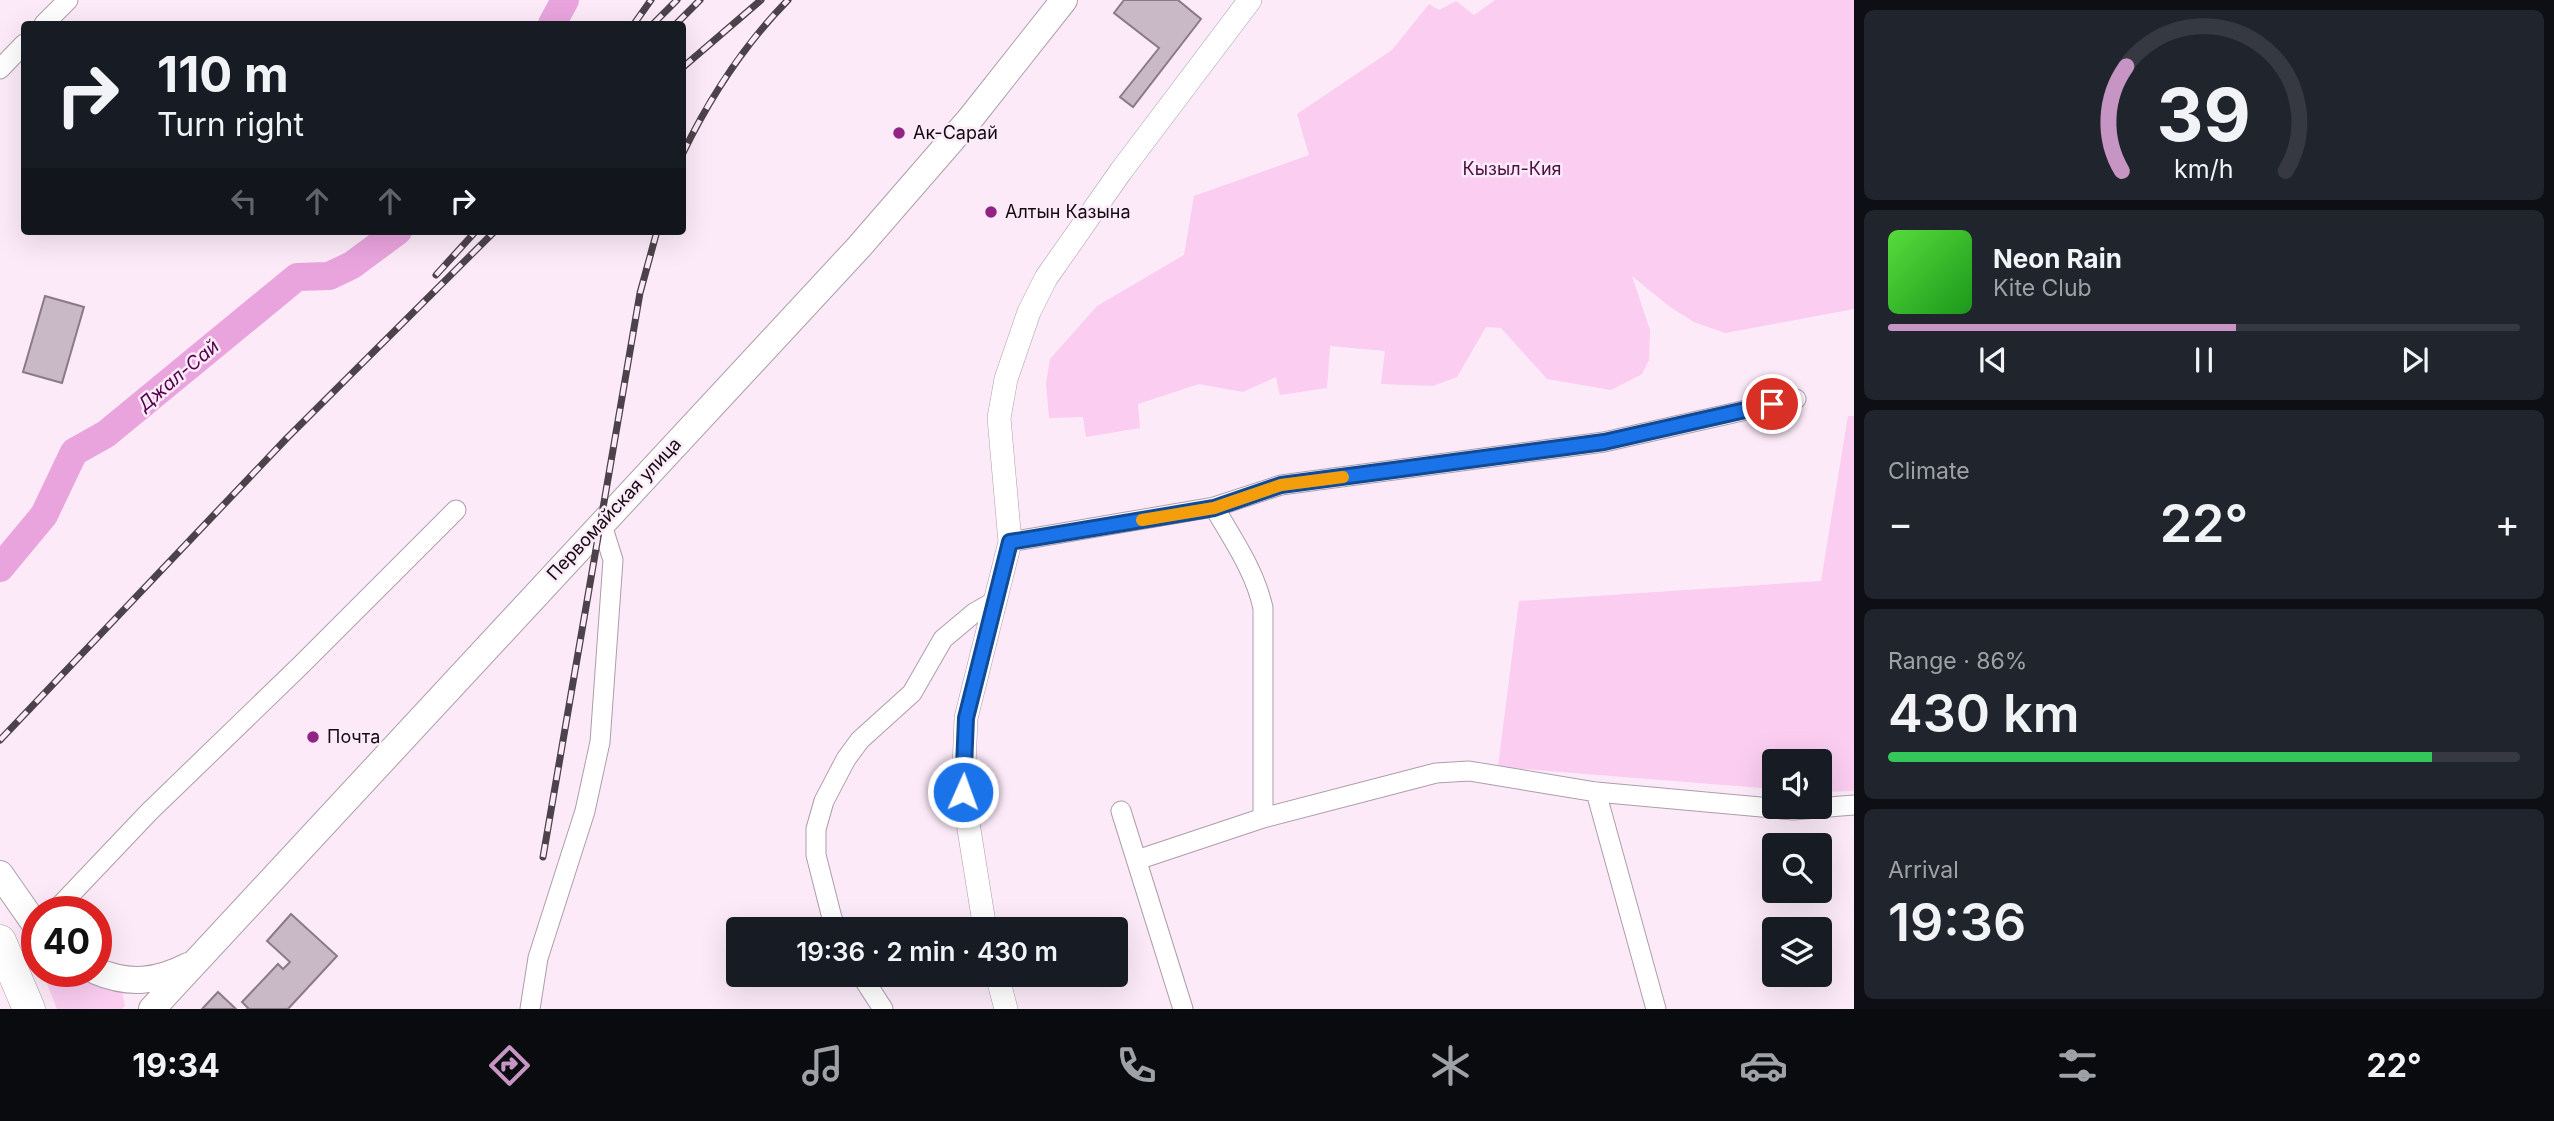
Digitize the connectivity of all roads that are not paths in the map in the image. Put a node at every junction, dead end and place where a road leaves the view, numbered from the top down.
1 (68, 0) edge
2 (1064, 0) edge
3 (1250, 0) edge
4 (47, 21) edge
5 (21, 47) edge
6 (0, 68) edge
7 (1796, 399) dead end
8 (1214, 508) junction
9 (456, 510) dead end
10 (601, 522) junction
11 (1010, 542) junction
12 (993, 602) junction
13 (1596, 793) junction
14 (1854, 805) edge
15 (1121, 811) dead end
16 (1263, 818) junction
17 (1137, 860) junction
18 (0, 874) edge
19 (69, 896) edge
20 (21, 904) edge
21 (832, 917) edge
22 (983, 917) edge
23 (0, 926) edge
24 (3, 955) edge
25 (193, 964) junction
26 (112, 976) edge
27 (869, 987) edge
28 (1000, 987) edge
29 (29, 1009) edge
30 (152, 1009) edge
31 (530, 1009) edge
32 (883, 1009) edge
33 (1006, 1009) edge
34 (1183, 1009) edge
35 (1656, 1009) edge

1 - 4 street
2 - 10 main road, Первомайская улица
3 - 11 street
5 - 6 street
7 - 8 street
8 - 11 street
8 - 16 street
9 - 19 street
10 - 25 main road, Первомайская улица
10 - 31 street
11 - 12 street
12 - 21 street
12 - 22 street
13 - 14 street
13 - 16 street
13 - 35 street
15 - 17 street
16 - 17 street
17 - 34 street
18 - 20 main road
23 - 24 highway
24 - 29 highway
25 - 26 main road
25 - 30 main road, Первомайская улица
27 - 32 street
28 - 33 street

